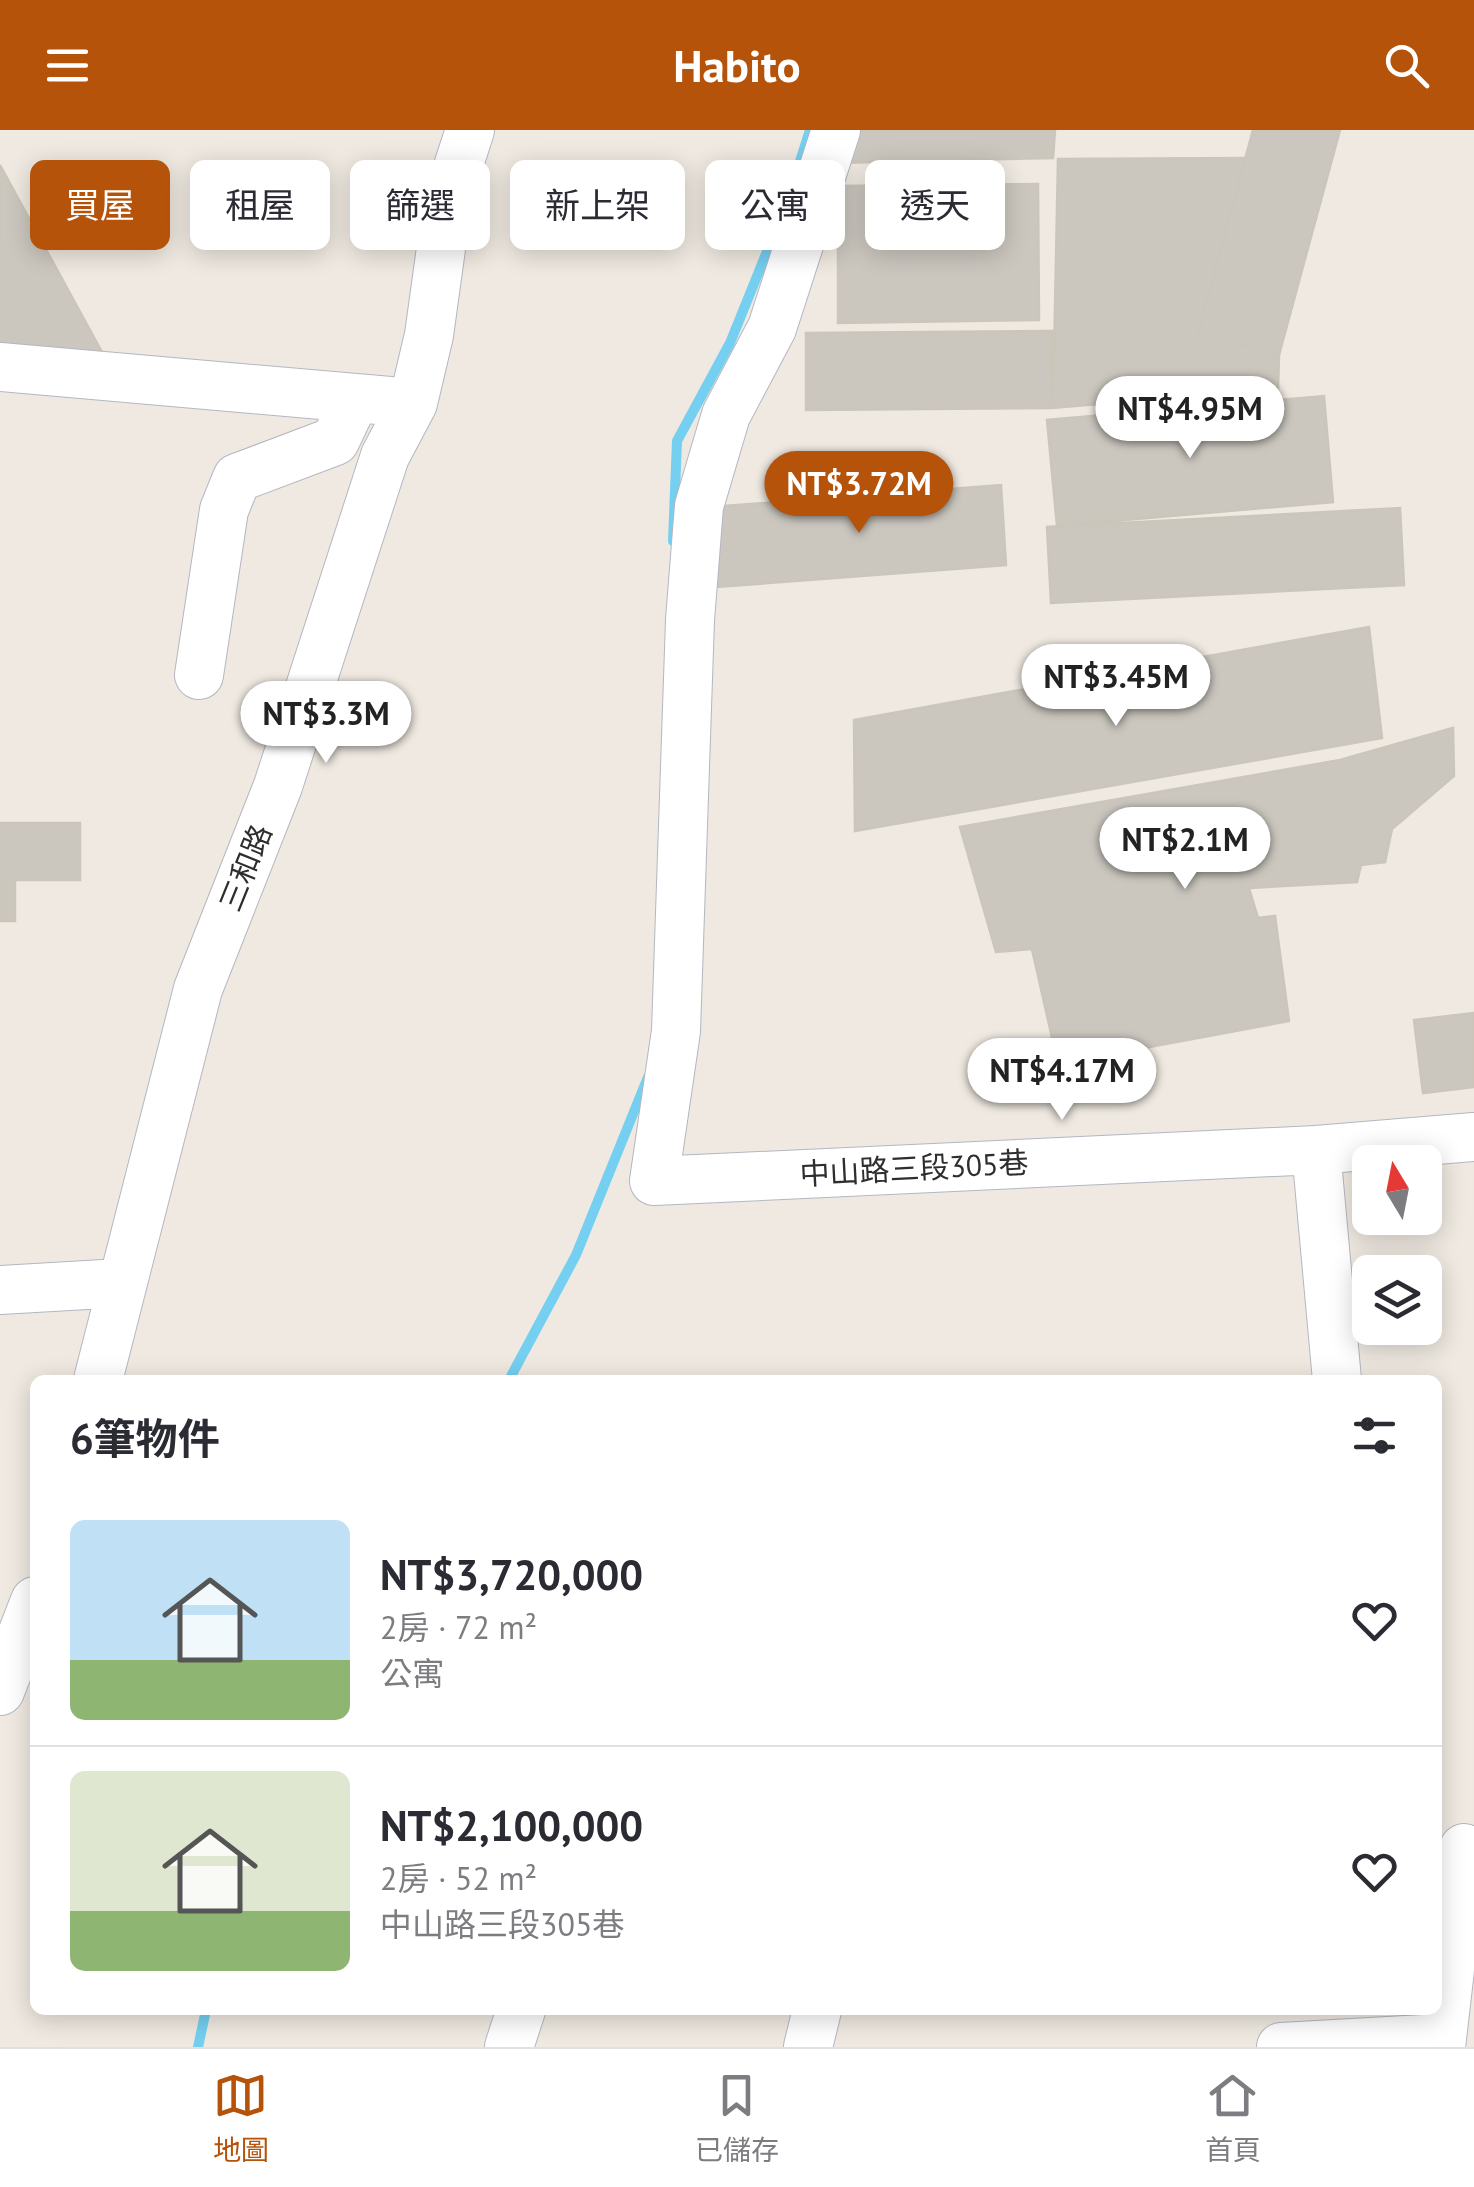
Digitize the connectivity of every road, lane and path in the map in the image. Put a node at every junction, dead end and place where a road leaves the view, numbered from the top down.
1 (470, 130) edge
2 (836, 130) edge
3 (0, 368) edge
4 (354, 399) junction
5 (413, 403) junction
6 (199, 675) dead end
7 (1474, 1138) edge
8 (1316, 1150) junction
9 (121, 1283) junction
10 (0, 1290) edge
11 (99, 1375) edge
12 (1337, 1375) edge
13 (30, 1614) edge
14 (0, 1690) edge
15 (1459, 1847) edge
16 (519, 2015) edge
17 (816, 2015) edge
18 (1442, 2043) edge
19 (509, 2047) edge
20 (808, 2047) edge
21 (1281, 2047) edge

1 - 5 street, 三和路
2 - 8 street, 中山路三段305巷
3 - 4 street
4 - 5 street
4 - 6 street
5 - 9 street, 三和路
7 - 8 street, 中山路三段305巷
8 - 12 street
9 - 10 street
9 - 11 street, 三和路
13 - 14 street
15 - 18 street
16 - 19 street
17 - 20 street
18 - 21 street

